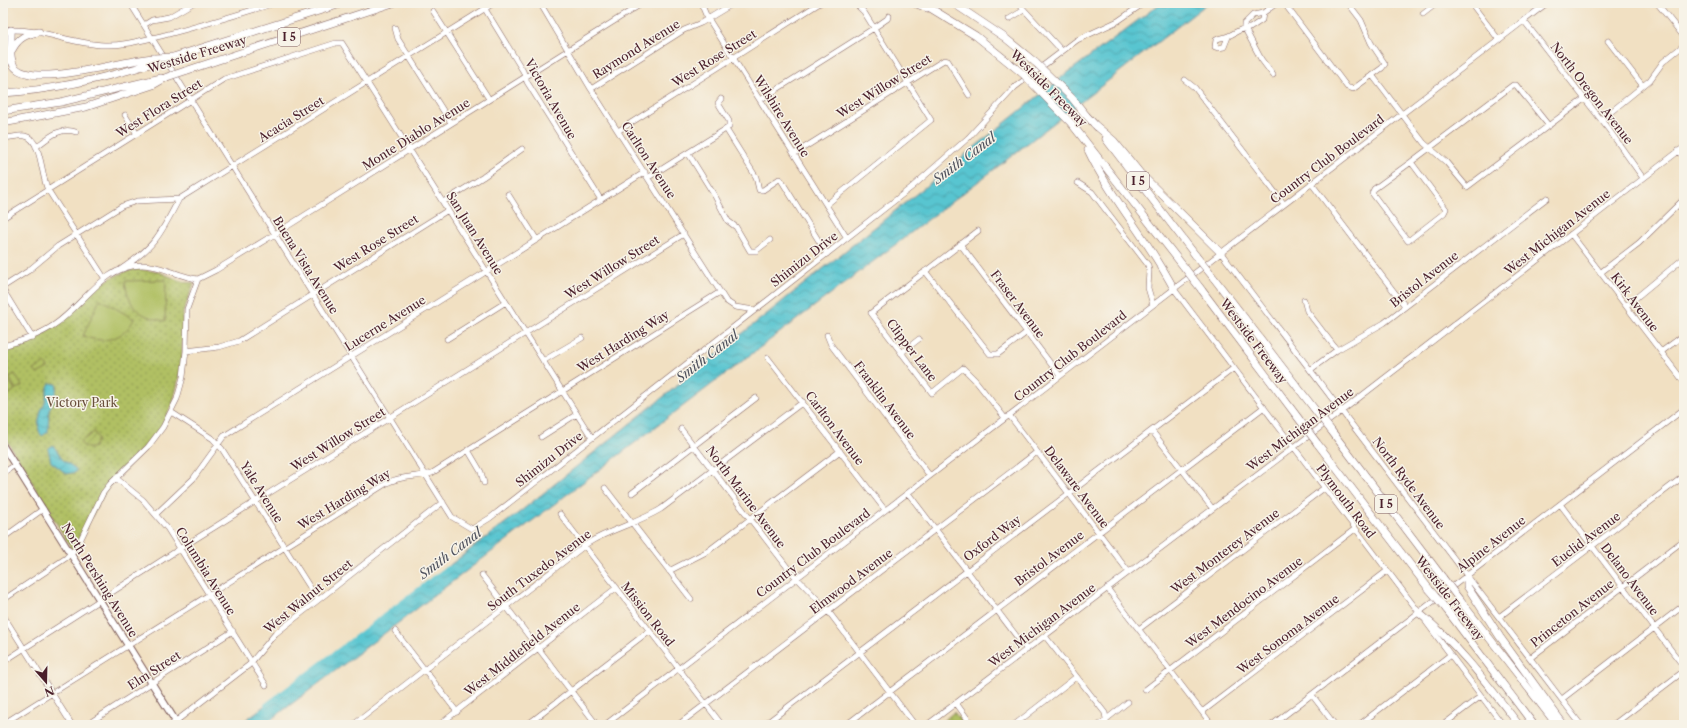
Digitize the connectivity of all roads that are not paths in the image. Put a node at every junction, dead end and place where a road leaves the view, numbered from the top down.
1 (130, 3) edge
2 (193, 3) edge
3 (275, 3) edge
4 (344, 3) edge
5 (393, 3) edge
6 (494, 3) edge
7 (540, 3) edge
8 (643, 3) edge
9 (701, 3) edge
10 (734, 3) edge
11 (820, 3) edge
12 (855, 3) edge
13 (914, 3) edge
14 (922, 3) edge
15 (953, 3) edge
16 (961, 3) edge
17 (1018, 3) edge
18 (1144, 3) edge
19 (1277, 3) edge
20 (1284, 3) edge
21 (1348, 3) edge
22 (1437, 3) edge
23 (1471, 3) edge
24 (1657, 3) edge
25 (1545, 4) edge
26 (484, 9) junction
27 (1024, 10) junction
28 (433, 11) dead end
29 (938, 12) junction
30 (1263, 13) junction
31 (1423, 14) dead end
32 (889, 16) dead end
33 (708, 18) junction
34 (1009, 19) dead end
35 (1251, 19) junction
36 (1524, 21) junction
37 (1255, 23) junction
38 (144, 25) junction
39 (990, 27) junction
40 (1244, 27) junction
41 (395, 28) dead end
42 (874, 28) junction
43 (6, 30) edge
44 (39, 32) junction
45 (447, 32) junction
46 (1228, 37) dead end
47 (1684, 37) edge
48 (152, 38) junction
49 (1499, 40) junction
50 (1608, 41) dead end
51 (338, 42) joint
52 (1684, 45) edge
53 (3, 48) edge
54 (11, 50) junction
55 (568, 50) junction
56 (1062, 51) junction
57 (409, 56) junction
58 (734, 58) junction
59 (156, 60) junction
60 (5, 64) edge
61 (1273, 64) dead end
62 (1267, 68) junction
63 (1273, 74) dead end
64 (1372, 75) junction
65 (167, 77) junction
66 (525, 77) junction
67 (1185, 80) dead end
68 (368, 82) junction
69 (909, 83) junction
70 (1643, 86) junction
71 (591, 89) junction
72 (3, 93) edge
73 (969, 95) dead end
74 (489, 99) junction
75 (721, 99) dead end
76 (1584, 99) junction
77 (191, 100) junction
78 (760, 100) junction
79 (3, 111) edge
80 (1402, 114) junction
81 (124, 115) dead end
82 (1601, 120) junction
83 (3, 123) edge
84 (451, 123) junction
85 (1094, 124) junction
86 (1549, 126) junction
87 (726, 129) junction
88 (618, 131) junction
89 (76, 132) dead end
90 (136, 134) junction
91 (3, 138) edge
92 (1083, 139) junction
93 (36, 147) junction
94 (1684, 147) edge
95 (1429, 148) junction
96 (410, 149) junction
97 (522, 149) dead end
98 (1678, 151) junction
99 (688, 153) junction
100 (794, 154) junction
101 (1684, 156) edge
102 (1411, 162) junction
103 (233, 167) junction
104 (645, 172) junction
105 (649, 177) junction
106 (1643, 178) junction
107 (1078, 183) dead end
108 (1312, 183) junction
109 (48, 190) junction
110 (508, 194) dead end
111 (1547, 198) dead end
112 (179, 199) junction
113 (1684, 199) edge
114 (601, 200) junction
115 (443, 202) junction
116 (1284, 204) junction
117 (826, 206) junction
118 (448, 210) junction
119 (3, 218) edge
120 (978, 231) dead end
121 (275, 234) junction
122 (684, 234) junction
123 (1571, 234) junction
124 (76, 235) junction
125 (847, 238) junction
126 (537, 240) junction
127 (770, 240) dead end
128 (960, 244) junction
129 (1221, 253) junction
130 (827, 254) junction
131 (1684, 258) edge
132 (118, 271) junction
133 (486, 271) junction
134 (926, 271) junction
135 (1600, 273) junction
136 (105, 279) junction
137 (198, 279) junction
138 (3, 287) edge
139 (1174, 289) junction
140 (3, 290) edge
141 (720, 292) junction
142 (313, 295) junction
143 (1304, 300) dead end
144 (506, 302) junction
145 (1153, 305) junction
146 (1405, 306) junction
147 (1626, 306) junction
148 (755, 310) junction
149 (1027, 332) junction
150 (525, 333) junction
151 (827, 335) dead end
152 (1684, 335) edge
153 (32, 337) junction
154 (582, 338) dead end
155 (447, 339) dead end
156 (919, 339) dead end
157 (3, 346) edge
158 (1337, 350) junction
159 (186, 351) junction
160 (1661, 352) junction
161 (901, 353) junction
162 (351, 356) junction
163 (768, 358) dead end
164 (543, 361) junction
165 (1234, 368) junction
166 (1310, 370) junction
167 (1060, 376) junction
168 (1684, 382) edge
169 (562, 391) junction
170 (756, 398) dead end
171 (802, 402) junction
172 (1264, 407) junction
173 (1684, 409) edge
174 (1341, 410) junction
175 (171, 412) junction
176 (577, 414) junction
177 (1007, 417) junction
178 (390, 418) junction
179 (681, 429) dead end
180 (1152, 431) junction
181 (541, 437) dead end
182 (592, 438) junction
183 (217, 444) junction
184 (3, 446) edge
185 (694, 446) junction
186 (1293, 446) junction
187 (468, 450) junction
188 (840, 451) junction
189 (1037, 452) junction
190 (15, 465) junction
191 (713, 470) junction
192 (1182, 470) junction
193 (3, 474) edge
194 (425, 474) junction
195 (930, 476) junction
196 (1684, 476) edge
197 (116, 478) junction
198 (484, 483) dead end
199 (605, 488) dead end
200 (1324, 488) junction
201 (632, 493) dead end
202 (908, 493) junction
203 (1068, 493) junction
204 (257, 502) junction
205 (443, 502) junction
206 (1560, 504) junction
207 (1212, 508) junction
208 (43, 510) junction
209 (885, 510) junction
210 (156, 514) junction
211 (560, 514) dead end
212 (750, 519) junction
213 (633, 523) junction
214 (472, 529) joint
215 (935, 529) junction
216 (1355, 529) junction
217 (1098, 532) junction
218 (3, 538) edge
219 (1684, 540) edge
220 (584, 546) junction
221 (1592, 546) junction
222 (285, 547) junction
223 (181, 548) junction
224 (71, 553) junction
225 (967, 570) junction
226 (669, 571) junction
227 (1387, 571) junction
228 (1128, 572) junction
229 (482, 575) dead end
230 (1467, 575) junction
231 (796, 578) junction
232 (1623, 587) junction
233 (616, 588) junction
234 (1107, 588) junction
235 (209, 594) junction
236 (691, 599) dead end
237 (3, 600) edge
238 (100, 600) junction
239 (318, 600) junction
240 (1684, 605) edge
241 (506, 606) junction
242 (997, 610) junction
243 (828, 611) junction
244 (1419, 613) junction
245 (3, 615) edge
246 (1499, 617) junction
247 (1654, 628) junction
248 (1139, 629) junction
249 (232, 631) junction
250 (395, 631) dead end
251 (649, 631) junction
252 (1045, 636) junction
253 (128, 645) junction
254 (24, 648) junction
255 (538, 648) junction
256 (1027, 650) junction
257 (860, 652) junction
258 (1450, 655) junction
259 (1530, 658) junction
260 (3, 662) edge
261 (252, 662) junction
262 (1684, 667) edge
263 (679, 669) junction
264 (425, 670) junction
265 (1170, 670) junction
266 (1684, 671) edge
267 (1076, 677) junction
268 (152, 683) junction
269 (266, 685) dead end
270 (571, 690) junction
271 (1145, 690) dead end
272 (890, 692) junction
273 (52, 693) junction
274 (1312, 695) junction
275 (1481, 696) junction
276 (1562, 699) junction
277 (1128, 702) dead end
278 (956, 703) junction
279 (706, 704) junction
280 (457, 712) junction
281 (1202, 712) junction
282 (447, 719) junction
283 (1106, 722) edge
284 (3, 724) edge
285 (175, 724) edge
286 (72, 725) edge
287 (86, 725) edge
288 (353, 725) edge
289 (439, 725) edge
290 (451, 725) edge
291 (527, 725) edge
292 (597, 725) edge
293 (605, 725) edge
294 (678, 725) edge
295 (722, 725) edge
296 (764, 725) edge
297 (846, 725) edge
298 (915, 725) edge
299 (927, 725) edge
300 (972, 725) edge
301 (1014, 725) edge
302 (1099, 725) edge
303 (1212, 725) edge
304 (1272, 725) edge
305 (1335, 725) edge
306 (1359, 725) edge
307 (1443, 725) edge
308 (1503, 725) edge
309 (1519, 725) edge
310 (1534, 725) edge
311 (1557, 725) edge
312 (1564, 725) edge
313 (1581, 725) edge
314 (1613, 725) edge

1 - 38 street, Buena Vista Avenue
2 - 38 street
3 - 48 street
4 - 59 highway, Westside Freeway / I 5, bridge
5 - 65 highway, Westside Freeway / I 5, bridge
6 - 26 street, Acacia Street
7 - 55 street, Carlton Avenue
8 - 55 street, Monte Diablo Avenue
9 - 33 street, Wilshire Avenue
10 - 33 street, Raymond Avenue
11 - 58 street, West Rose Street
12 - 42 street
13 - 29 highway
14 - 29 highway, Westside Freeway / I 5
15 - 39 highway, Westside Freeway / I 5
16 - 39 highway
17 - 27 street
18 - 56 street, Shimizu Drive
19 - 30 street
20 - 64 street
21 - 64 street
22 - 31 street
23 - 49 street
24 - 47 street
25 - 36 street, Country Club Boulevard
26 - 45 street, Acacia Street
26 - 66 street, Victoria Avenue
27 - 34 street
27 - 56 street
28 - 45 street
29 - 92 highway, Westside Freeway / I 5, bridge
30 - 35 street
30 - 37 street
32 - 42 street
33 - 58 street, Wilshire Avenue
33 - 71 street, Raymond Avenue
35 - 37 street
35 - 40 street
36 - 49 street, Country Club Boulevard
36 - 76 street, North Oregon Avenue
37 - 40 street
38 - 48 street, Buena Vista Avenue
39 - 85 highway, Westside Freeway / I 5, bridge
40 - 46 street
40 - 62 street
41 - 57 street
42 - 69 street
42 - 78 street
43 - 44 street
43 - 54 highway
43 - 60 highway
44 - 48 street
44 - 54 highway
45 - 57 street, Acacia Street
45 - 74 street
48 - 77 street, Buena Vista Avenue
49 - 80 street, Country Club Boulevard
50 - 70 street
51 - 68 street, San Juan Avenue
51 - 77 street, West Flora Street
52 - 70 street
53 - 60 highway
54 - 59 highway
55 - 66 street, Monte Diablo Avenue
55 - 71 street, Carlton Avenue
56 - 125 street, Shimizu Drive
57 - 68 street, Acacia Street
57 - 84 street
58 - 78 street, Wilshire Avenue
58 - 88 street, West Rose Street
59 - 72 highway, Westside Freeway / I 5
61 - 62 street
62 - 63 street
64 - 80 street
65 - 79 highway, Westside Freeway / I 5
65 - 83 highway
66 - 74 street, Monte Diablo Avenue
66 - 114 street, Victoria Avenue
67 - 116 street
68 - 96 street, San Juan Avenue
68 - 103 street, Acacia Street
69 - 73 street, West Willow Street
69 - 100 street, West Willow Street
69 - 117 street
70 - 82 street
71 - 88 street, Carlton Avenue
74 - 84 street, Monte Diablo Avenue
75 - 87 street
76 - 82 street, North Oregon Avenue
76 - 86 street
77 - 90 street, West Flora Street
77 - 103 street, Buena Vista Avenue
78 - 100 street, Wilshire Avenue
80 - 95 street
80 - 108 street, Country Club Boulevard
81 - 90 street
82 - 106 street, North Oregon Avenue
84 - 96 street, Monte Diablo Avenue
85 - 129 highway
85 - 311 highway, Westside Freeway / I 5, bridge
86 - 95 street
86 - 95 street
87 - 99 street
87 - 130 street
88 - 104 street, Carlton Avenue
89 - 93 street
90 - 109 street, West Flora Street
91 - 93 street
92 - 139 highway
92 - 310 highway, Westside Freeway / I 5, bridge
93 - 109 street
94 - 98 street, West Michigan Avenue
95 - 102 street
96 - 115 street, San Juan Avenue
96 - 121 street, Monte Diablo Avenue
97 - 115 street
98 - 101 street
98 - 106 street, West Michigan Avenue
99 - 105 street
99 - 127 street
100 - 117 street, Wilshire Avenue
102 - 102 street
103 - 112 street, Acacia Street
103 - 121 street, Buena Vista Avenue
104 - 105 street, Carlton Avenue
104 - 114 street, Lucerne Avenue
105 - 122 street, Carlton Avenue
106 - 123 street, West Michigan Avenue
107 - 145 street
108 - 116 street, Country Club Boulevard
108 - 146 street
109 - 119 street, West Flora Street
109 - 124 street
110 - 126 street
111 - 146 street, Bristol Avenue
112 - 124 street
112 - 132 street, Acacia Street
113 - 135 street
114 - 126 street, Lucerne Avenue
115 - 118 street, San Juan Avenue
116 - 129 street, Country Club Boulevard
117 - 125 street, Wilshire Avenue
118 - 133 street, San Juan Avenue
118 - 142 street, West Rose Street
120 - 128 street
121 - 137 street, Monte Diablo Avenue
121 - 142 street, Buena Vista Avenue
122 - 141 street, Carlton Avenue
122 - 150 street, West Willow Street
123 - 135 street, Kirk Avenue
123 - 174 street, West Michigan Avenue
124 - 136 street
124 - 138 street
125 - 130 street, Shimizu Drive
126 - 133 street, Lucerne Avenue
128 - 134 street
128 - 149 street, Fraser Avenue
129 - 139 street, Country Club Boulevard
129 - 166 street, North Ryde Avenue
130 - 148 street, Shimizu Drive
131 - 147 street
132 - 136 street
132 - 137 street
133 - 144 street, San Juan Avenue
133 - 162 street, Lucerne Avenue
134 - 149 street
134 - 161 street, Clipper Lane
135 - 147 street, Kirk Avenue
136 - 153 street
137 - 159 street
139 - 145 street, Country Club Boulevard
139 - 165 street, Plymouth Road
140 - 153 street
141 - 148 street, Carlton Avenue
141 - 169 street, West Harding Way
142 - 159 street, West Rose Street
142 - 162 street, Buena Vista Avenue
143 - 158 street
144 - 150 street, San Juan Avenue
144 - 155 street
145 - 167 street, Country Club Boulevard
146 - 158 street, Bristol Avenue
147 - 160 street, Kirk Avenue
148 - 182 street, Shimizu Drive
149 - 167 street, Fraser Avenue
150 - 164 street, San Juan Avenue
150 - 178 street, West Willow Street
151 - 195 street, Franklin Avenue
152 - 160 street
153 - 157 street
154 - 164 street
156 - 161 street
158 - 166 street, Bristol Avenue
159 - 175 street
160 - 168 street, Kirk Avenue
161 - 177 street, Clipper Lane
162 - 178 street, Buena Vista Avenue
162 - 183 street, Lucerne Avenue
163 - 171 street, Carlton Avenue
164 - 169 street, San Juan Avenue
165 - 172 street, Plymouth Road
165 - 180 street, Oxford Way
166 - 174 street, North Ryde Avenue
167 - 177 street, Country Club Boulevard
169 - 176 street, San Juan Avenue
169 - 187 street, West Harding Way
170 - 185 street
171 - 188 street, Carlton Avenue
171 - 191 street, South Tuxedo Avenue
172 - 186 street, Plymouth Road
172 - 192 street, Bristol Avenue
173 - 206 street, Alpine Avenue
174 - 186 street, West Michigan Avenue
174 - 230 street, North Ryde Avenue
175 - 183 street, Yale Avenue
175 - 197 street
176 - 181 street
176 - 182 street, San Juan Avenue
177 - 189 street, Delaware Avenue
177 - 195 street, Country Club Boulevard
178 - 194 street, Buena Vista Avenue
178 - 204 street, West Willow Street
179 - 185 street, North Marine Avenue
180 - 192 street
180 - 203 street, Oxford Way
182 - 214 street, Shimizu Drive
183 - 204 street, Yale Avenue
183 - 210 street, Lucerne Avenue
184 - 190 main road, North Pershing Avenue
185 - 191 street, North Marine Avenue
185 - 201 street
186 - 200 street, Plymouth Road
186 - 207 street, West Michigan Avenue
187 - 194 street, West Harding Way
187 - 198 street
188 - 209 street, Carlton Avenue
188 - 212 street
189 - 203 street, Delaware Avenue
189 - 215 street, Elmwood Avenue
190 - 193 street
190 - 208 main road, North Pershing Avenue
191 - 212 street, North Marine Avenue
191 - 213 street, South Tuxedo Avenue
192 - 207 street
192 - 217 street, Bristol Avenue
194 - 205 street, Buena Vista Avenue
194 - 222 street, West Harding Way
195 - 202 street, Country Club Boulevard
196 - 221 street, Euclid Avenue
197 - 210 street, Columbia Avenue
197 - 224 street
199 - 213 street
200 - 216 street, Plymouth Road
200 - 248 street, West Monterey Avenue
202 - 209 street, Country Club Boulevard
202 - 215 street
203 - 217 street, Delaware Avenue
203 - 225 street, Oxford Way
204 - 222 street, Yale Avenue
204 - 223 street, West Willow Street
205 - 214 street, Buena Vista Avenue
205 - 239 street, West Walnut Street
206 - 221 street, Delano Avenue
206 - 230 street, Alpine Avenue
207 - 228 street, West Michigan Avenue
208 - 218 street
208 - 224 main road, North Pershing Avenue
209 - 231 street, Country Club Boulevard
210 - 223 street, Columbia Avenue
211 - 220 street, Mission Road
212 - 226 street
212 - 231 street, North Marine Avenue
213 - 220 street, South Tuxedo Avenue
213 - 226 street
215 - 225 street
215 - 243 street, Elmwood Avenue
216 - 227 street, Plymouth Road
216 - 265 street, West Mendocino Avenue
217 - 228 street, Delaware Avenue
217 - 242 street, Bristol Avenue
219 - 232 street, Princeton Avenue
220 - 233 street, Mission Road
220 - 241 street, South Tuxedo Avenue
221 - 232 street, Delano Avenue
221 - 246 street, Euclid Avenue
222 - 235 street, West Harding Way
222 - 239 street, Yale Avenue
223 - 235 street, Columbia Avenue
223 - 238 street, West Willow Street
224 - 237 street
224 - 238 main road, North Pershing Avenue
225 - 242 street
225 - 257 street, Oxford Way
226 - 236 street
227 - 244 street, Plymouth Road
227 - 281 street, West Sonoma Avenue
228 - 234 street, West Michigan Avenue
229 - 241 street
230 - 244 street, Alpine Avenue
230 - 246 street, North Ryde Avenue
230 - 312 highway
231 - 243 street, North Marine Avenue
231 - 263 street, Country Club Boulevard
232 - 247 street, Delano Avenue
232 - 259 street, Princeton Avenue
233 - 251 street, Mission Road
233 - 255 street, West Middlefield Avenue
234 - 248 street
234 - 252 street, West Michigan Avenue
235 - 249 street, Columbia Avenue
235 - 253 street, West Harding Way
238 - 253 main road, North Pershing Avenue
238 - 254 street, West Willow Street
239 - 261 street, West Walnut Street
240 - 247 street
241 - 255 street
241 - 264 street, South Tuxedo Avenue
242 - 256 street
242 - 272 street, Bristol Avenue
243 - 257 street, North Marine Avenue
243 - 279 street, Elmwood Avenue
244 - 258 street, Plymouth Road
244 - 274 street, Alpine Avenue
244 - 309 highway
245 - 254 street
246 - 259 street, North Ryde Avenue
247 - 262 street, Delano Avenue
247 - 276 street
248 - 265 street
249 - 261 street, Columbia Avenue
249 - 268 street, Elm Street
250 - 264 street
251 - 263 street, Mission Road
251 - 270 street
252 - 256 street, West Michigan Avenue
252 - 267 street
253 - 268 main road, North Pershing Avenue
253 - 273 street, West Harding Way
254 - 260 street, West Willow Street
254 - 273 street
255 - 270 street
255 - 280 street, West Middlefield Avenue
256 - 278 street, West Michigan Avenue
257 - 272 street, North Marine Avenue
257 - 296 street, Oxford Way
258 - 275 street, Plymouth Road
258 - 306 street
259 - 276 street, North Ryde Avenue
261 - 269 street, Columbia Avenue
261 - 285 street, West Walnut Street
263 - 279 street, Mission Road
263 - 293 street, Country Club Boulevard
264 - 280 street
264 - 288 street, South Tuxedo Avenue
265 - 271 street, West Mendocino Avenue
265 - 281 street
266 - 314 street
267 - 283 street
267 - 301 street
268 - 285 main road, North Pershing Avenue
268 - 287 street, Elm Street
270 - 291 street
270 - 292 street
272 - 297 street, Bristol Avenue
272 - 298 street, North Marine Avenue
273 - 284 street, West Harding Way
273 - 286 street
274 - 304 street, Alpine Avenue
274 - 305 street
275 - 307 street
275 - 308 street, Plymouth Road
276 - 313 street, North Ryde Avenue
277 - 283 street
278 - 299 street, West Michigan Avenue
278 - 300 street
279 - 294 street, Elmwood Avenue
279 - 295 street, Mission Road
280 - 282 street, West Middlefield Avenue
281 - 303 street
282 - 289 street, West Middlefield Avenue
282 - 290 street
283 - 302 street

